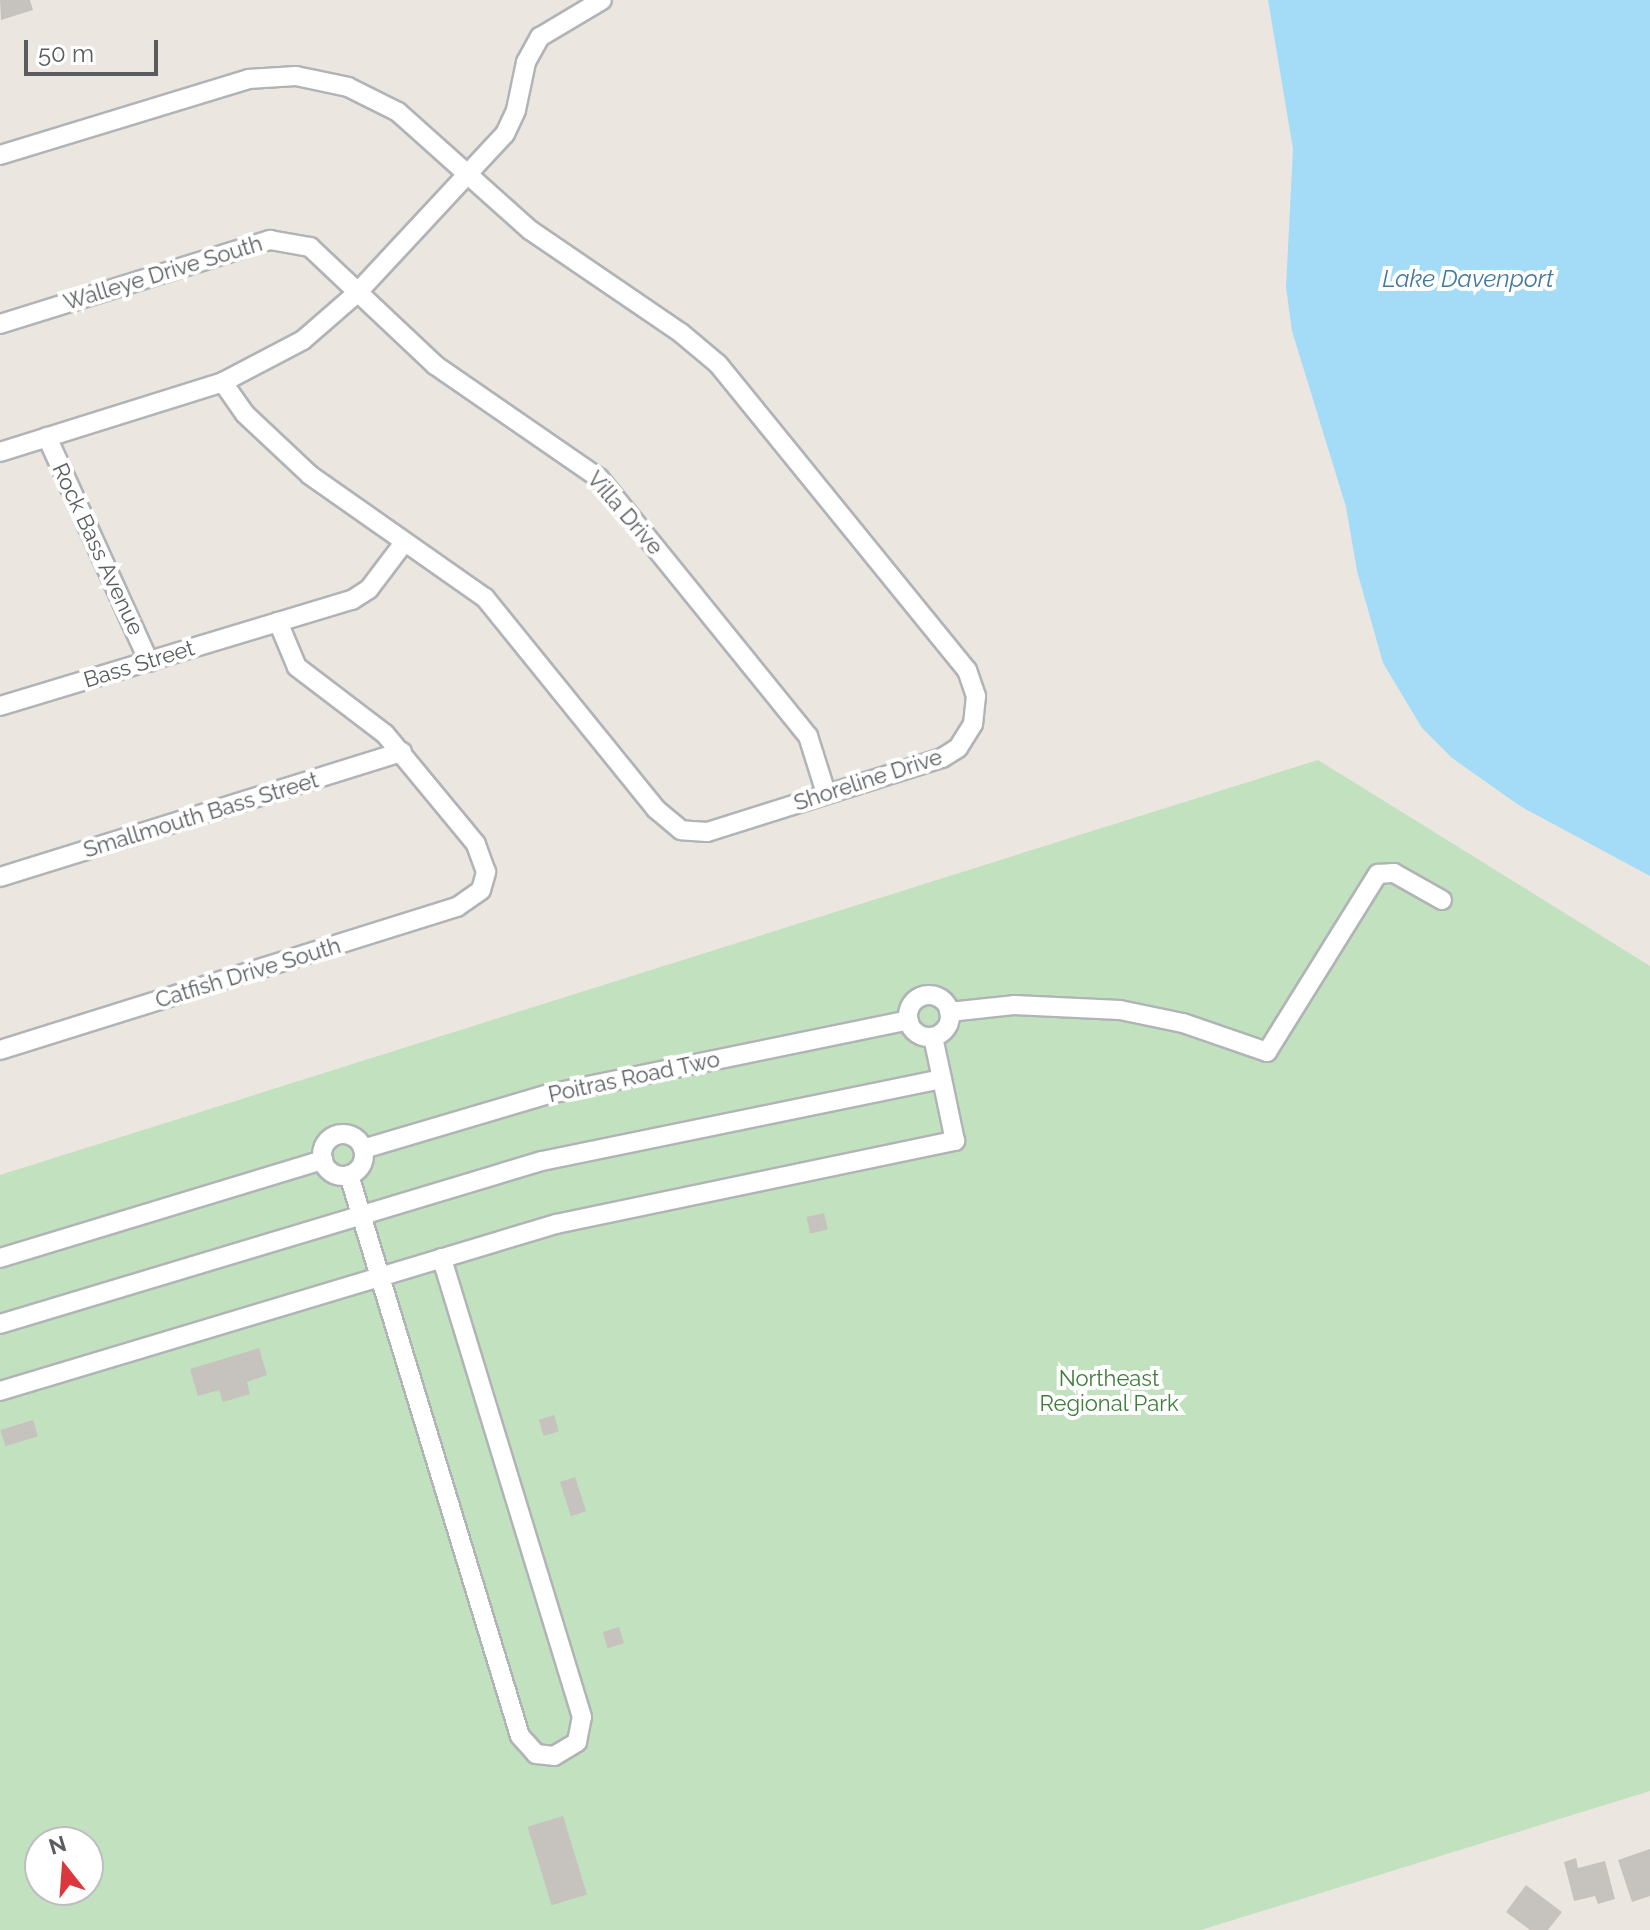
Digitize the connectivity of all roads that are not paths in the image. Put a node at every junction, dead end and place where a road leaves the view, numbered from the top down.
1 (602, 0) edge
2 (0, 155) edge
3 (468, 174) junction
4 (357, 293) junction
5 (0, 324) edge
6 (223, 382) junction
7 (47, 437) junction
8 (0, 452) edge
9 (403, 544) junction
10 (278, 622) junction
11 (149, 662) junction
12 (0, 706) edge
13 (402, 752) junction
14 (826, 793) junction
15 (0, 877) edge
16 (1442, 900) dead end
17 (949, 1012) junction
18 (908, 1020) junction
19 (933, 1037) junction
20 (0, 1050) edge
21 (942, 1079) junction
22 (363, 1149) junction
23 (323, 1160) junction
24 (349, 1175) junction
25 (361, 1214) junction
26 (0, 1258) edge
27 (442, 1258) junction
28 (380, 1276) junction
29 (0, 1324) edge
30 (0, 1391) edge

1 - 3 street
2 - 3 street, Shoreline Drive
3 - 4 street
3 - 14 street, Shoreline Drive
4 - 5 street, Walleye Drive South
4 - 6 street
4 - 14 street, Villa Drive
6 - 7 street
6 - 9 street, Shoreline Drive
7 - 8 street
7 - 11 street, Rock Bass Avenue
9 - 10 street, Bass Street
9 - 14 street, Shoreline Drive
10 - 11 street, Bass Street
10 - 13 street
11 - 12 street, Bass Street
13 - 15 street, Smallmouth Bass Street
13 - 20 street, Catfish Drive South
16 - 17 street, Poitras Road Two
17 - 18 street, Poitras Road Two
17 - 19 street
18 - 19 street
18 - 22 street, Poitras Road Two
19 - 21 street
21 - 25 street
21 - 27 street
22 - 23 street
22 - 24 street
23 - 24 street
23 - 26 street
24 - 25 street
25 - 28 street
25 - 29 street
27 - 28 street
27 - 28 street
28 - 30 street

